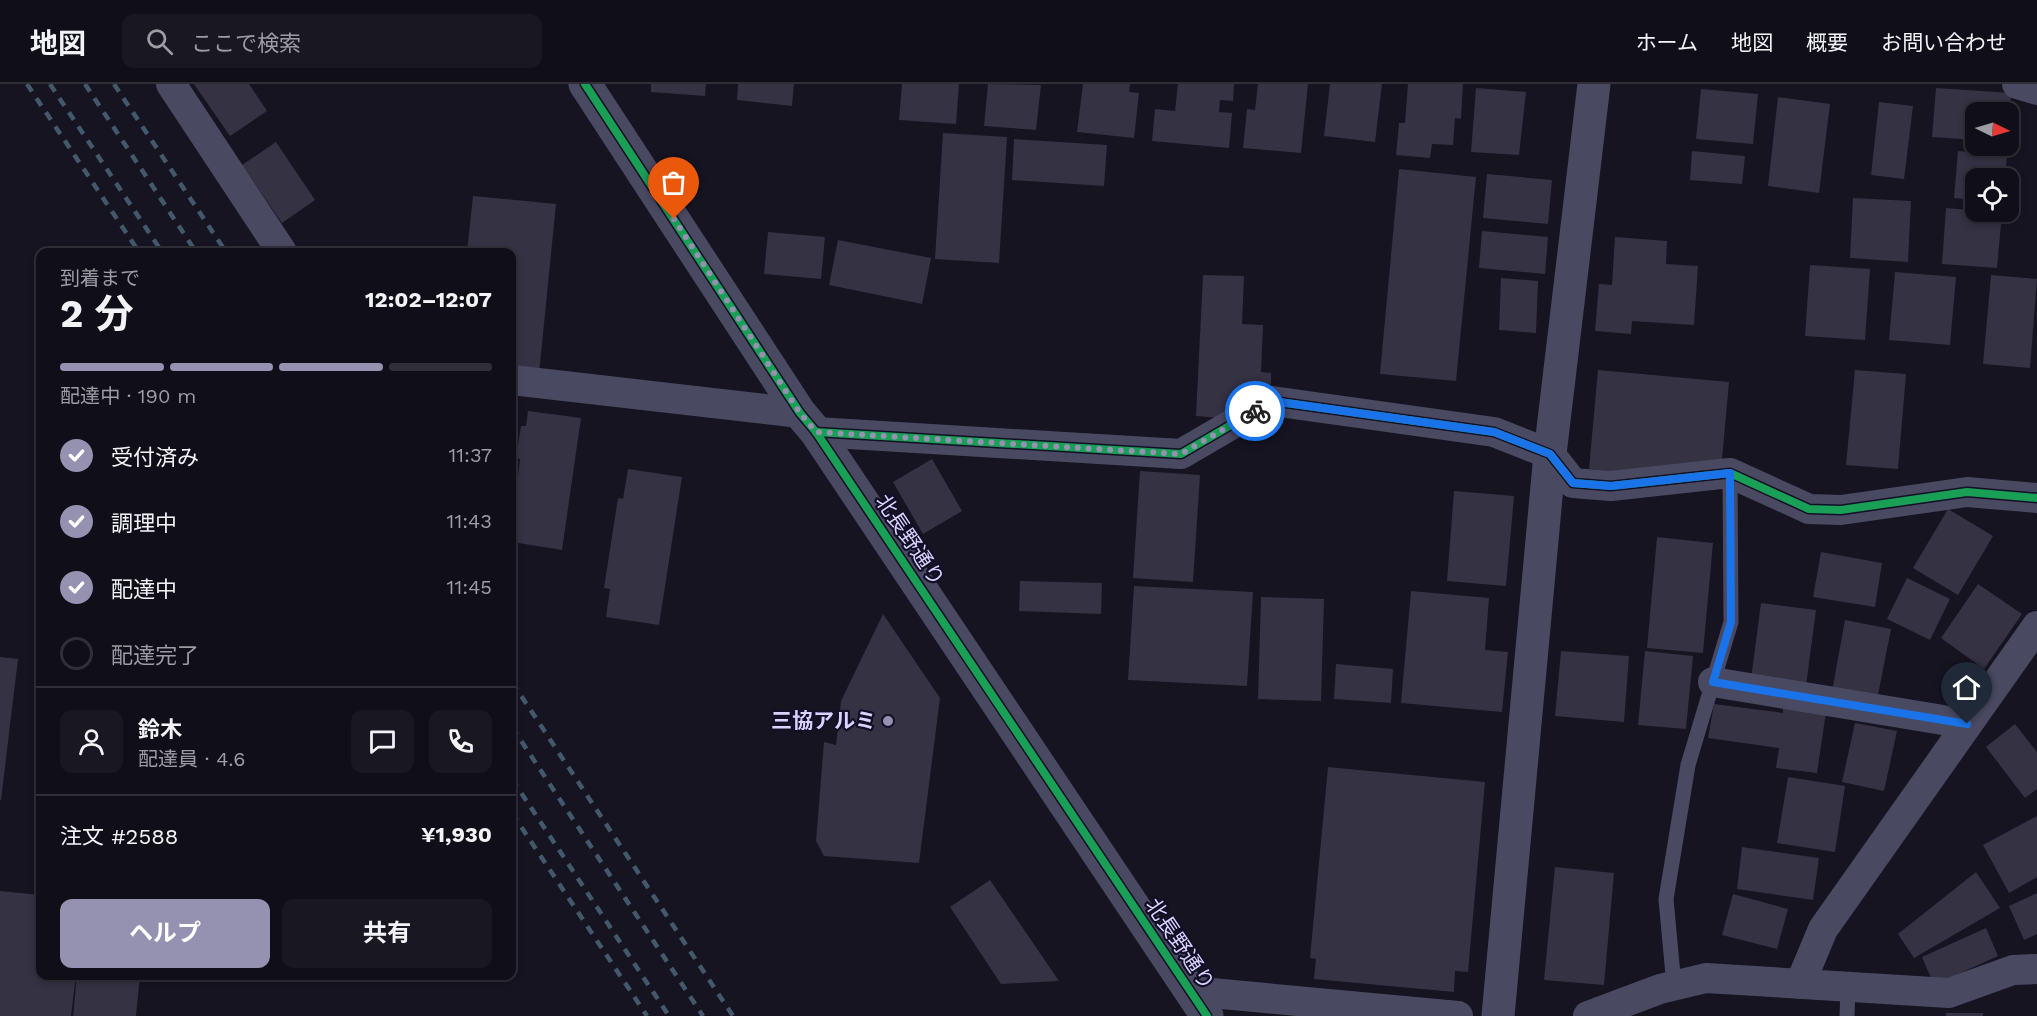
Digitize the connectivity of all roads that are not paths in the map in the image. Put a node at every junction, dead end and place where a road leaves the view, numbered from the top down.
1 (171, 84) edge
2 (585, 84) edge
3 (1594, 84) edge
4 (2017, 84) edge
5 (2037, 90) edge
6 (279, 248) edge
7 (516, 381) edge
8 (808, 423) junction
9 (1550, 454) junction
10 (1730, 473) junction
11 (2037, 498) edge
12 (2037, 626) edge
13 (1713, 682) junction
14 (1967, 724) junction
15 (2029, 965) edge
16 (1800, 984) junction
17 (1674, 986) junction
18 (1847, 1002) edge
19 (1198, 1004) edge
20 (1458, 1016) edge
21 (1498, 1016) edge
22 (1588, 1016) edge

1 - 6 street
2 - 8 street, 北長野通り
3 - 9 street
4 - 5 street
7 - 8 street
8 - 9 street
8 - 19 street, 北長野通り
9 - 10 street
9 - 21 street
10 - 11 street
10 - 13 lane
12 - 14 street
13 - 14 street
13 - 17 lane
14 - 16 street
15 - 18 street
16 - 17 street
16 - 18 street
17 - 22 street
19 - 20 street

